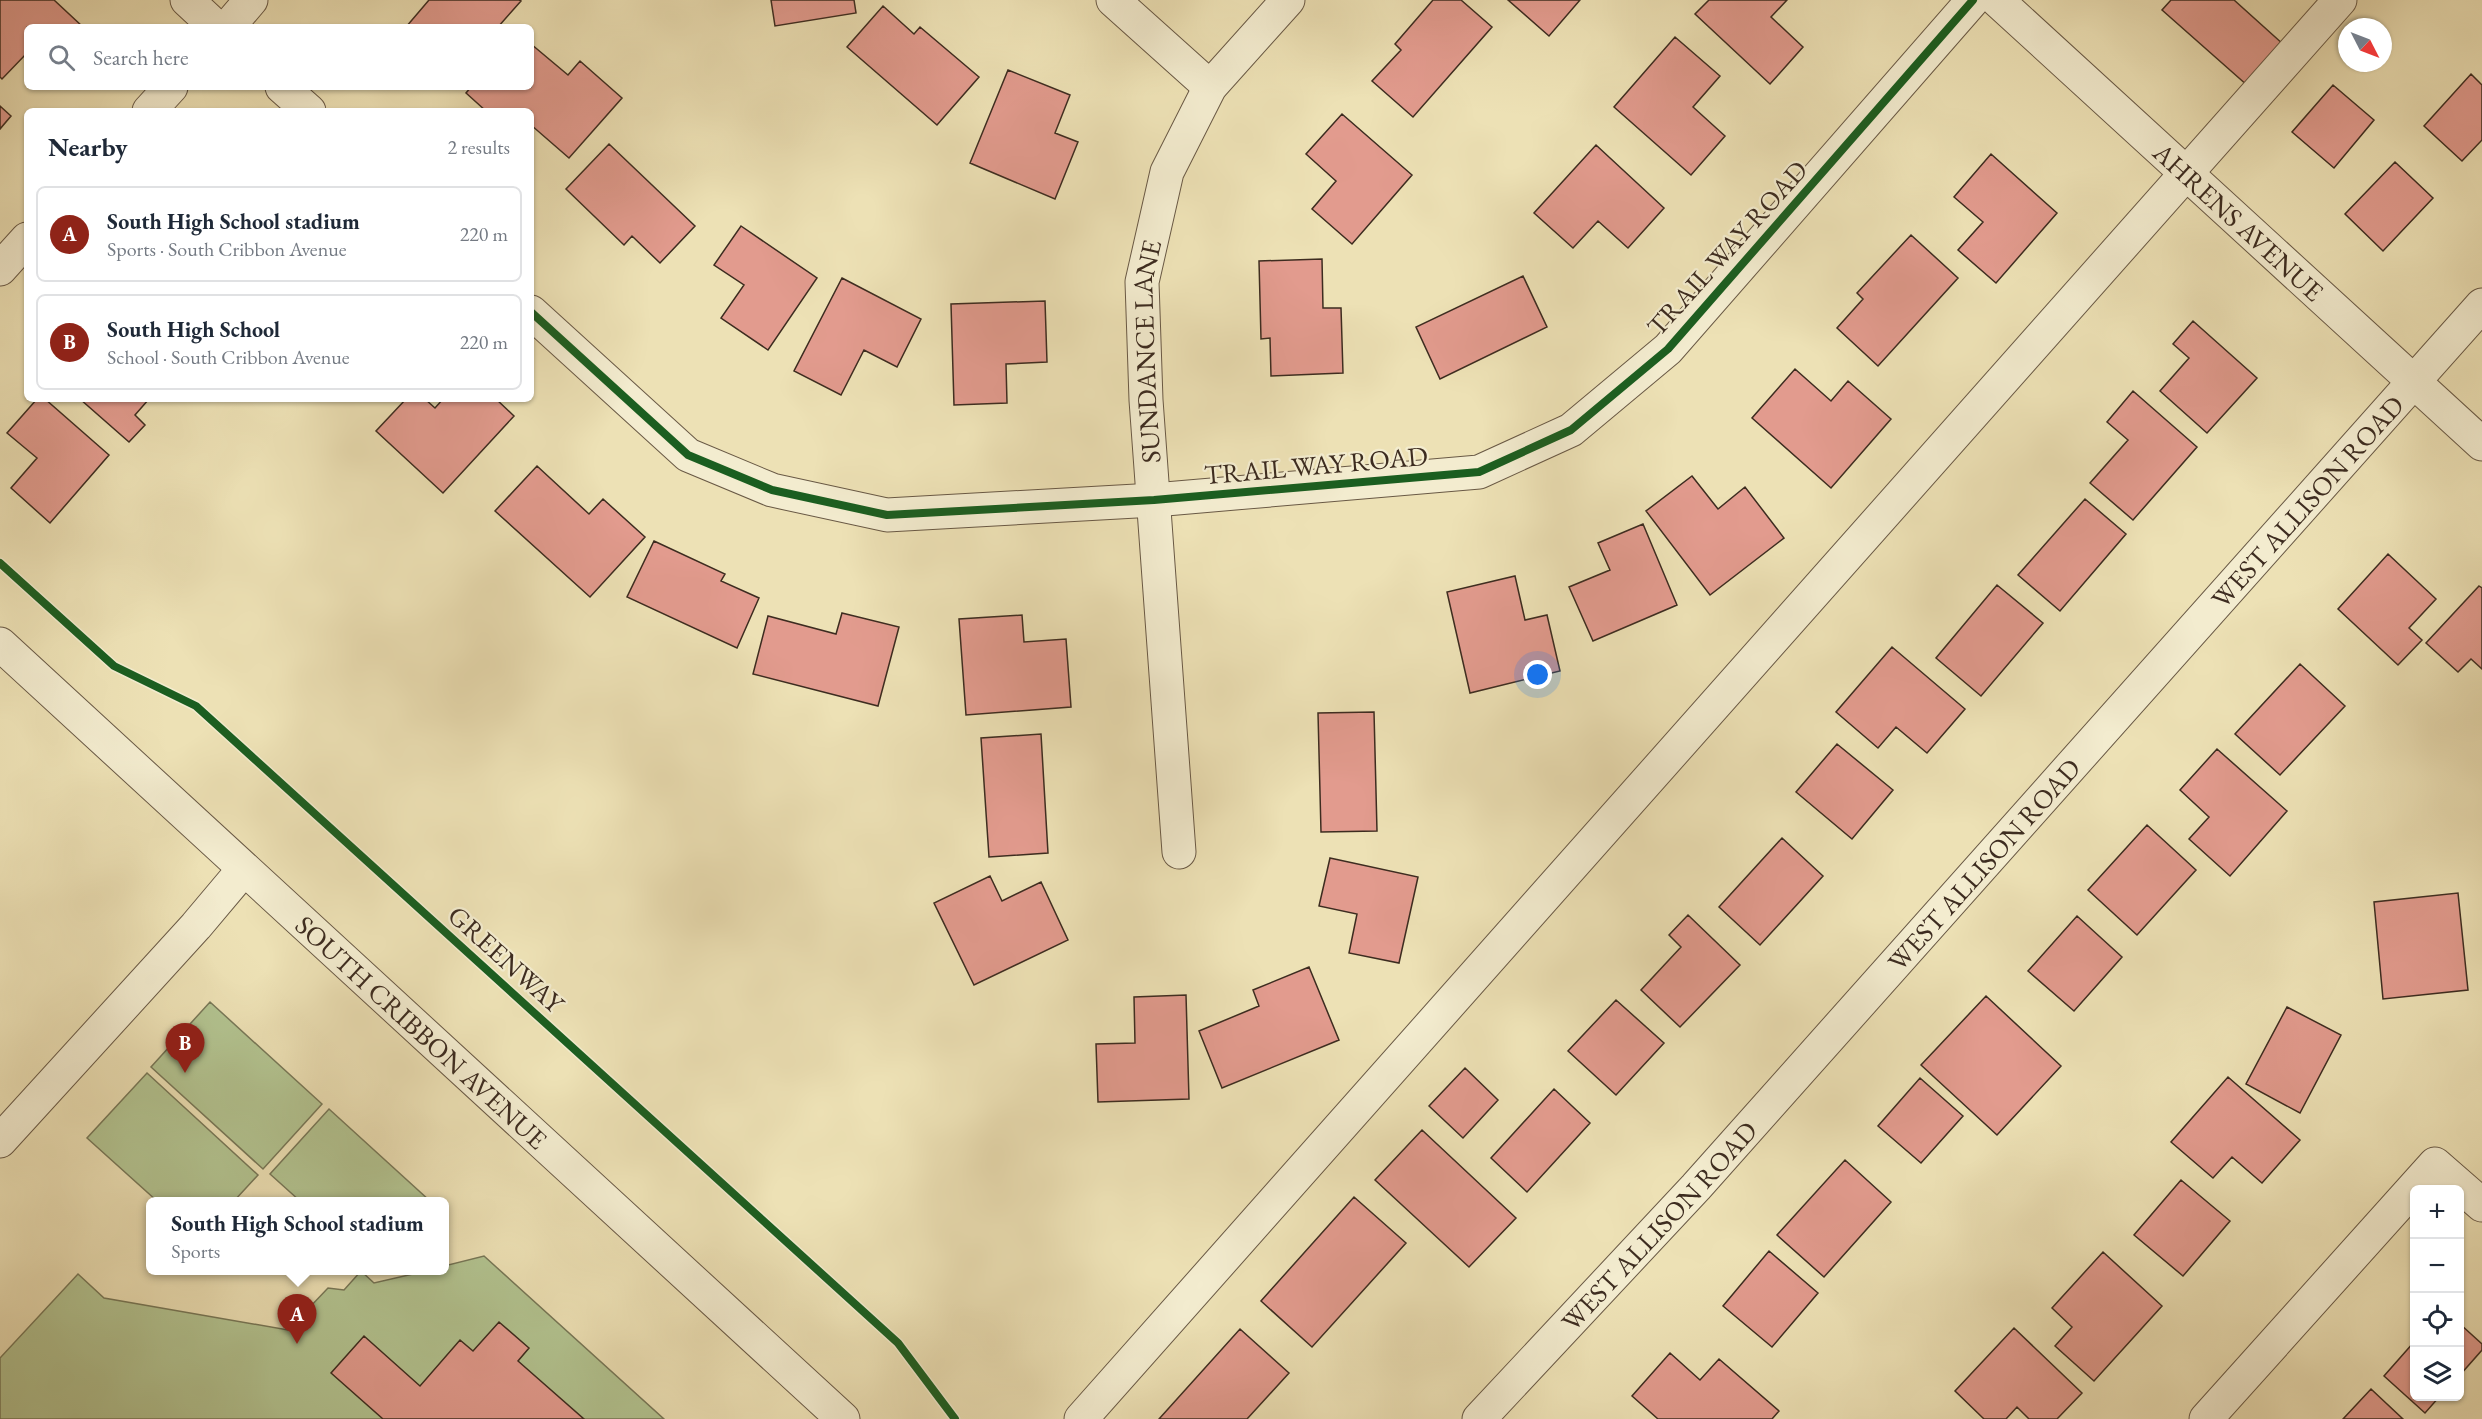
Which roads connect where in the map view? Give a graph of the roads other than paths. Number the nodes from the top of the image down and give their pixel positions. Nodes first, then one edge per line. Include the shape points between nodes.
1 (187, 0) edge
2 (251, 0) edge
3 (1113, 0) edge
4 (1288, 0) edge
5 (1973, 0) edge
6 (1997, 0) edge
7 (2340, 0) edge
8 (213, 24) edge
9 (231, 24) edge
10 (1210, 87) junction
11 (168, 90) edge
12 (285, 90) edge
13 (151, 108) edge
14 (306, 108) edge
15 (2186, 174) junction
16 (24, 242) edge
17 (0, 269) edge
18 (2482, 305) edge
19 (534, 315) edge
20 (2413, 382) junction
21 (2482, 444) edge
22 (1154, 500) junction
23 (0, 644) edge
24 (1179, 852) dead end
25 (244, 869) junction
26 (0, 1142) edge
27 (2482, 1205) edge
28 (843, 1419) edge
29 (1081, 1419) edge
30 (1479, 1419) edge
31 (2206, 1419) edge

1 - 8 street
2 - 9 street
3 - 10 street
4 - 10 street, SUNDANCE LANE
5 - 22 street, TRAIL WAY ROAD via 1668,349 1571,430 1479,472
6 - 15 street, AHRENS AVENUE
7 - 15 street
10 - 22 street, SUNDANCE LANE via 1167,172 1142,282
11 - 13 street
12 - 14 street
15 - 20 street, AHRENS AVENUE
15 - 29 street
16 - 17 street
18 - 20 street, WEST ALLISON ROAD
19 - 22 street, TRAIL WAY ROAD via 688,455 772,490 887,515
20 - 21 street, AHRENS AVENUE
20 - 30 street, WEST ALLISON ROAD via 1696,1187
22 - 24 street, SUNDANCE LANE
23 - 25 street, SOUTH CRIBBON AVENUE
25 - 26 street
25 - 28 street, SOUTH CRIBBON AVENUE
27 - 31 street via 2435,1164

